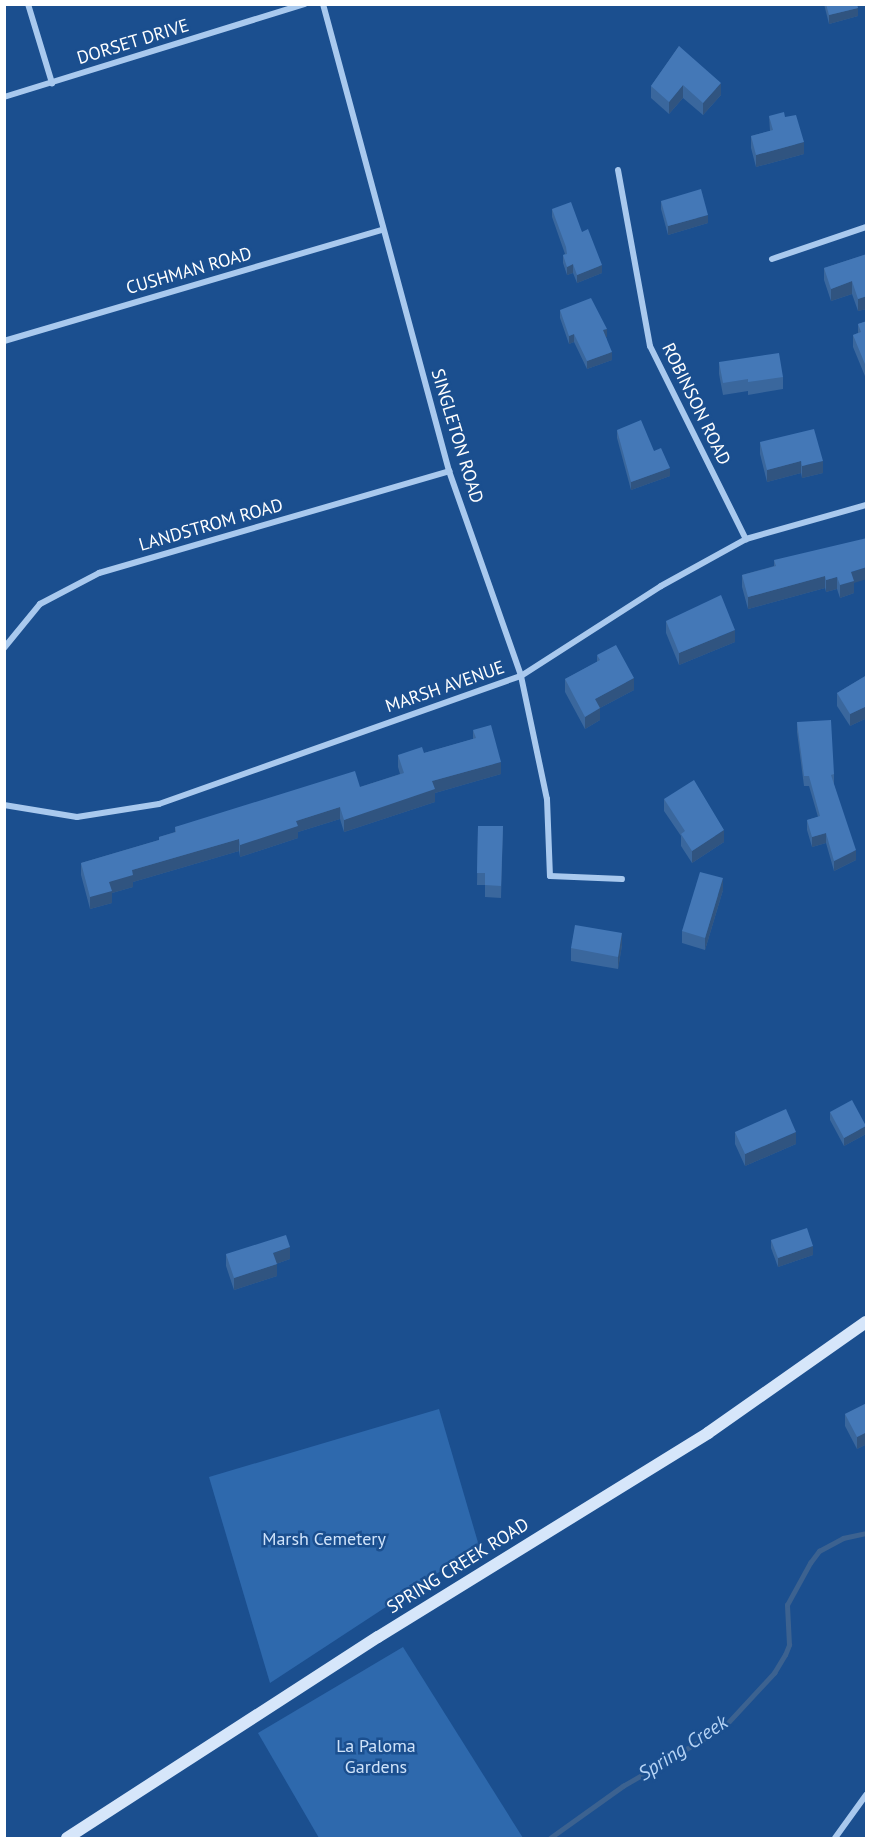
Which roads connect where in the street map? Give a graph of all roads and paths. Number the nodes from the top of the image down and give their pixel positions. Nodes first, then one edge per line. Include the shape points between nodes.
1 (28, 4) edge
2 (305, 4) edge
3 (323, 4) edge
4 (52, 83) junction
5 (4, 97) edge
6 (618, 170) dead end
7 (867, 227) edge
8 (382, 231) junction
9 (772, 259) dead end
10 (4, 341) edge
11 (450, 471) junction
12 (867, 505) edge
13 (746, 538) junction
14 (4, 648) edge
15 (520, 676) junction
16 (4, 805) edge
17 (622, 879) dead end
18 (867, 1322) edge
19 (867, 1796) edge
20 (67, 1839) edge
21 (835, 1839) edge

1 - 4 street
2 - 4 street, DORSET DRIVE
3 - 8 street, SINGLETON ROAD
4 - 5 street, DORSET DRIVE
6 - 13 street, ROBINSON ROAD via 650,346
7 - 9 street
8 - 10 street, CUSHMAN ROAD
8 - 11 street, SINGLETON ROAD
11 - 14 street, LANDSTROM ROAD via 99,573 40,604
11 - 15 street, SINGLETON ROAD
12 - 13 street, MARSH AVENUE
13 - 15 street, MARSH AVENUE via 661,586
15 - 16 street, MARSH AVENUE via 159,804 77,816
15 - 17 street, SINGLETON ROAD via 548,799 550,876
18 - 20 main road, SPRING CREEK ROAD via 708,1433 378,1637
19 - 21 street

